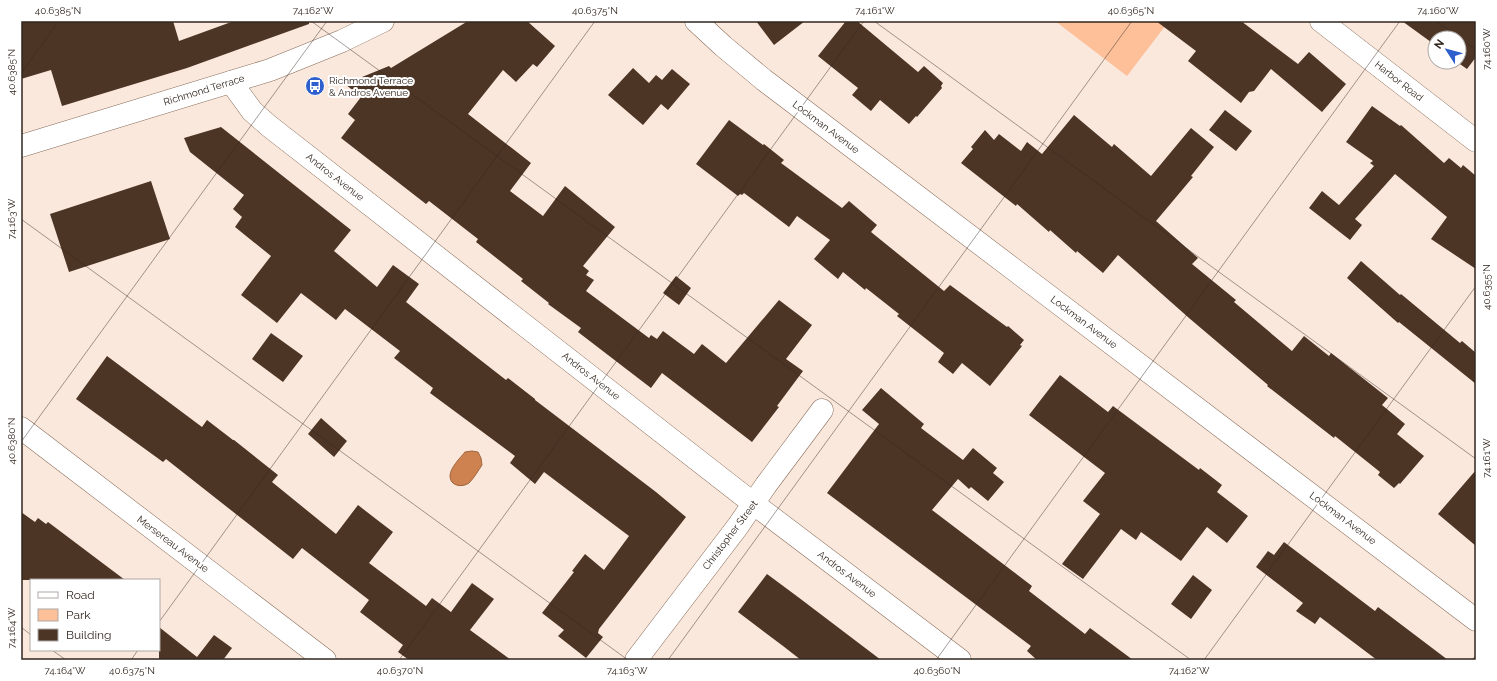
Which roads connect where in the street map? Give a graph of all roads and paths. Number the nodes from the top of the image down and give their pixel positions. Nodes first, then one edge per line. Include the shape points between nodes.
1 (383, 21) edge
2 (696, 21) edge
3 (1321, 21) edge
4 (231, 82) junction
5 (1476, 142) edge
6 (21, 146) edge
7 (822, 410) dead end
8 (21, 428) edge
9 (754, 504) junction
10 (1476, 620) edge
11 (325, 660) edge
12 (636, 660) edge
13 (960, 660) edge

1 - 4 street, Richmond Terrace via 270,70
2 - 10 street, Lockman Avenue via 760,76
3 - 5 street, Harbor Road
4 - 6 street, Richmond Terrace
4 - 9 street, Andros Avenue via 252,111 269,126
7 - 9 street, Christopher Street
8 - 11 street, Mersereau Avenue
9 - 12 street, Christopher Street
9 - 13 street, Andros Avenue

